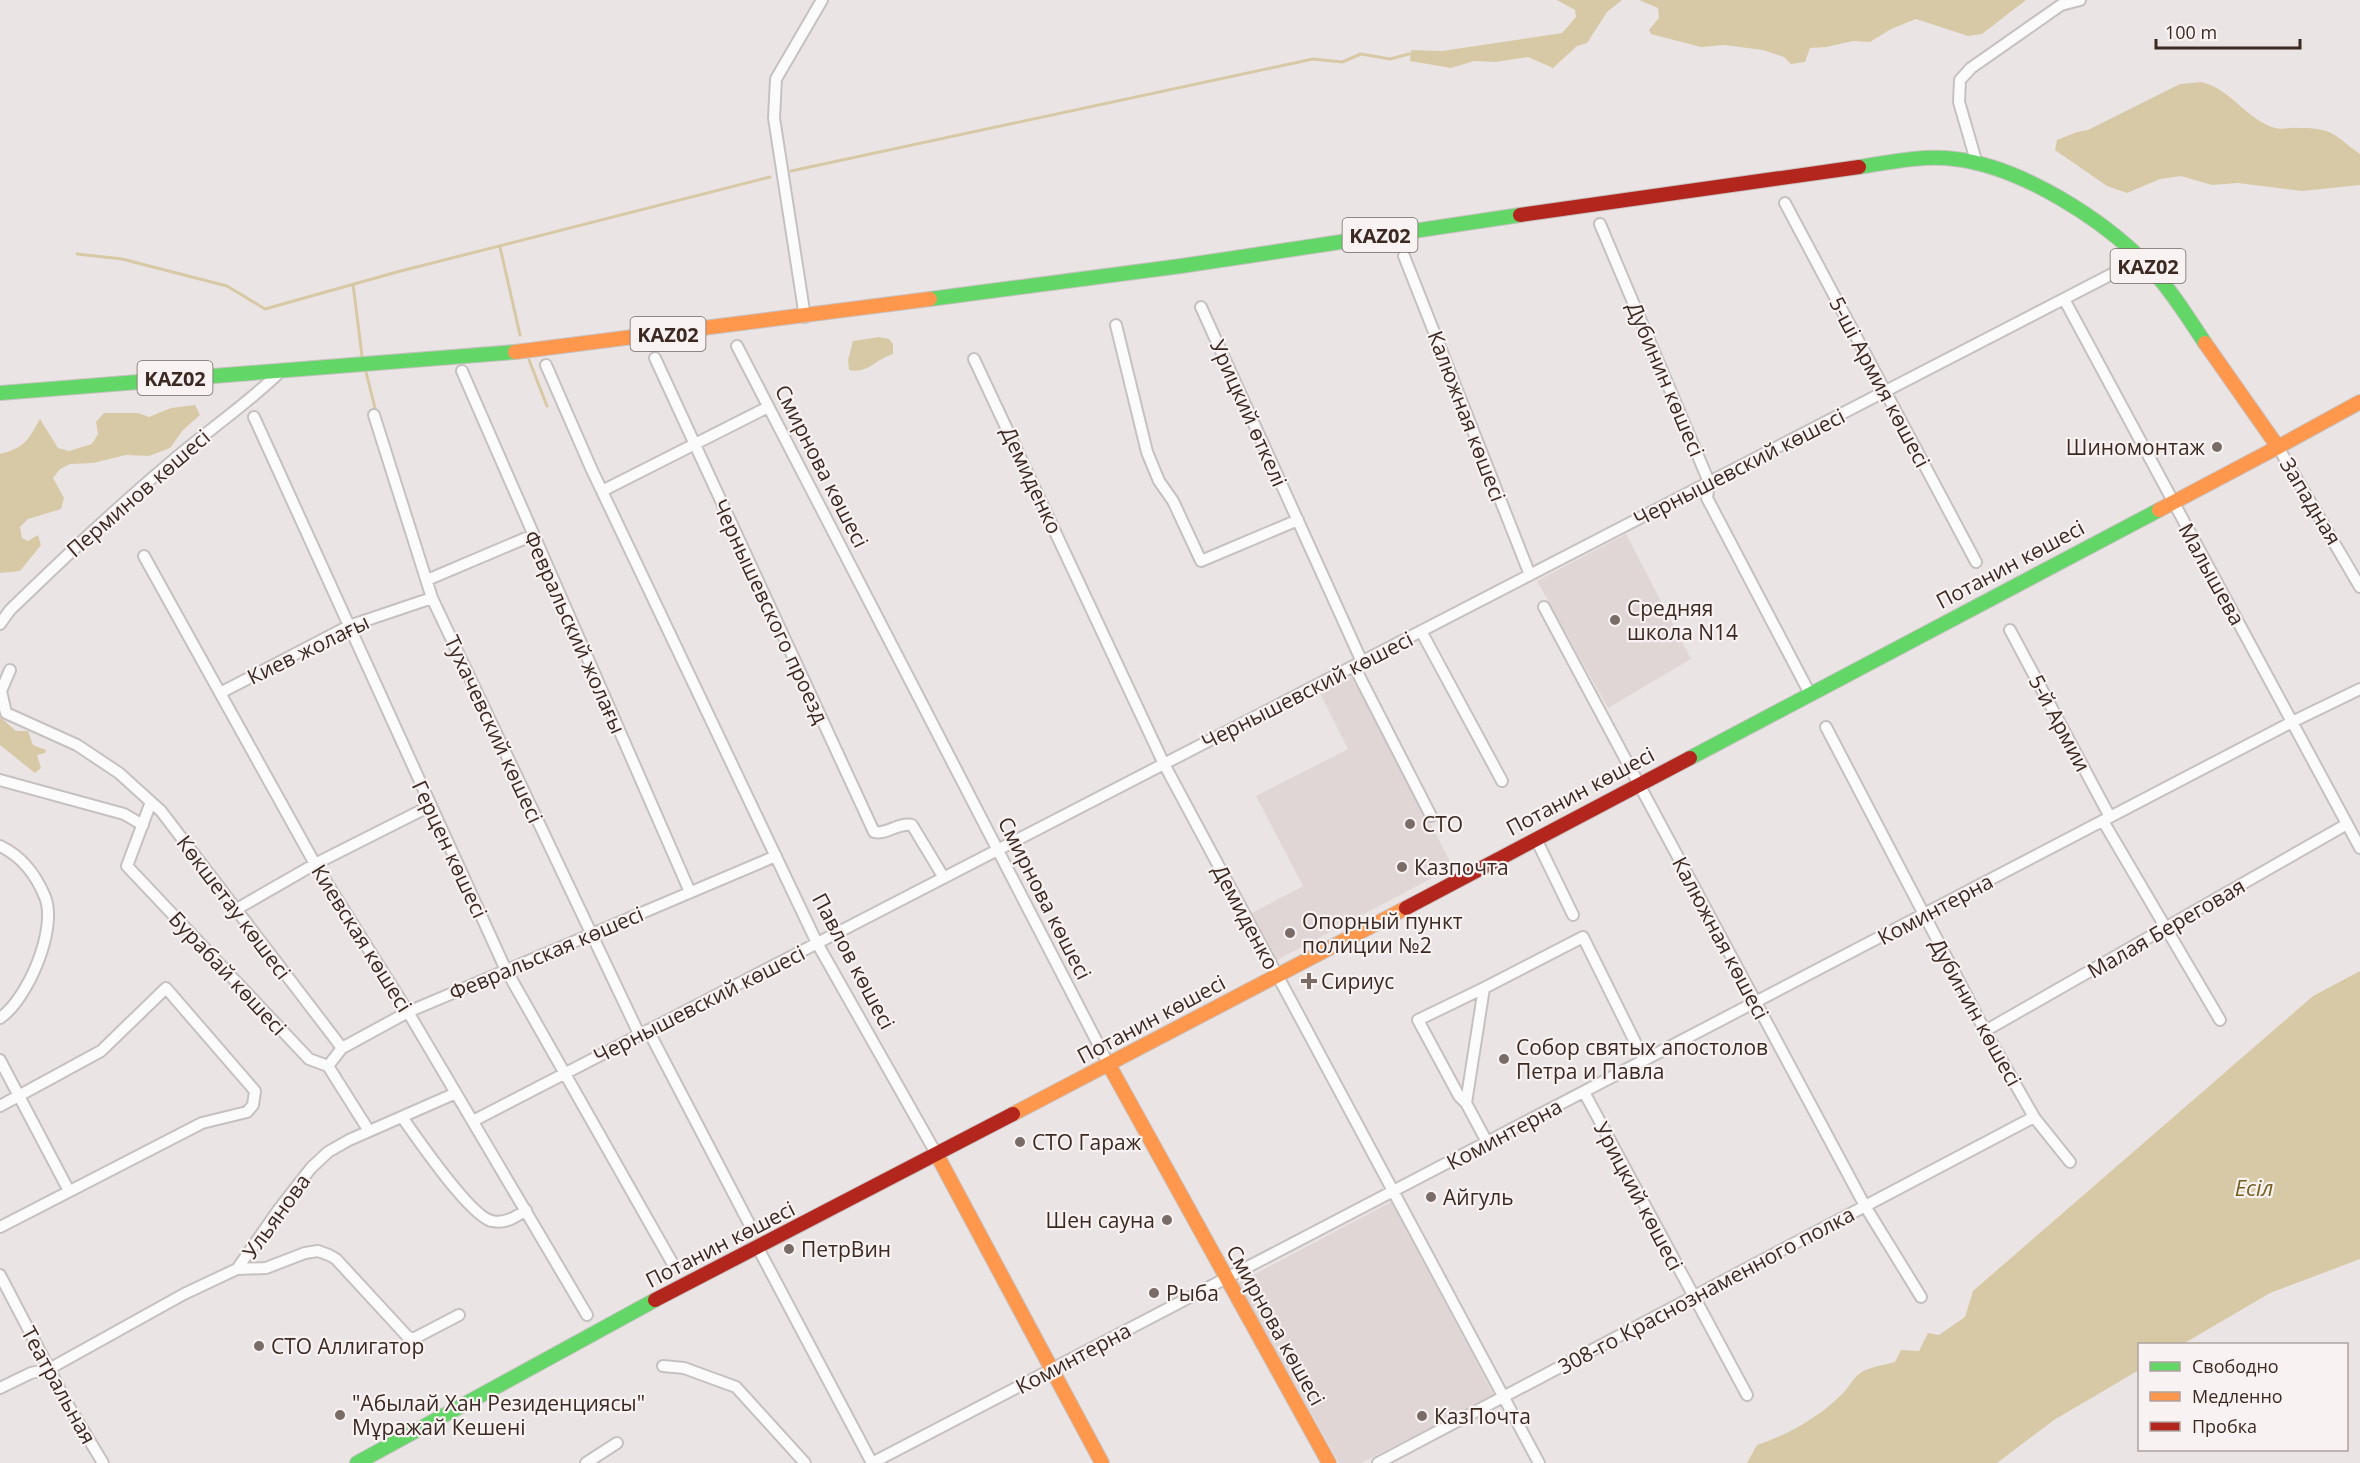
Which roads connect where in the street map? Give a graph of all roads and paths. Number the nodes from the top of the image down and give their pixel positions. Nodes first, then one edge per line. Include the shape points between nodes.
1 (822, 0) edge
2 (2080, 0) edge
3 (1977, 164) junction
4 (1785, 202) dead end
5 (1600, 224) dead end
6 (1404, 256) dead end
7 (2141, 259) junction
8 (2064, 299) junction
9 (1201, 307) dead end
10 (805, 317) junction
11 (1116, 325) dead end
12 (736, 346) dead end
13 (655, 358) dead end
14 (974, 359) dead end
15 (546, 365) dead end
16 (282, 369) junction
17 (462, 371) dead end
18 (1885, 391) junction
19 (0, 393) edge
20 (2360, 402) edge
21 (768, 408) junction
22 (374, 415) dead end
23 (254, 417) dead end
24 (694, 445) junction
25 (2278, 447) junction
26 (1709, 482) junction
27 (602, 491) junction
28 (2172, 502) junction
29 (1298, 520) junction
30 (533, 535) junction
31 (144, 556) dead end
32 (1976, 562) dead end
33 (1530, 575) junction
34 (427, 580) junction
35 (2360, 588) edge
36 (432, 598) junction
37 (1544, 607) dead end
38 (0, 624) edge
39 (349, 626) junction
40 (2010, 630) dead end
41 (1421, 631) junction
42 (1358, 664) junction
43 (10, 670) dead end
44 (2360, 690) edge
45 (220, 693) junction
46 (1810, 694) junction
47 (2292, 722) junction
48 (1826, 727) dead end
49 (1164, 764) junction
50 (0, 780) edge
51 (1502, 781) dead end
52 (1638, 783) junction
53 (152, 802) junction
54 (430, 806) junction
55 (1431, 816) dead end
56 (2107, 819) junction
57 (2347, 824) junction
58 (143, 825) junction
59 (1536, 839) junction
60 (0, 846) edge
61 (2360, 848) edge
62 (997, 851) junction
63 (776, 856) junction
64 (315, 864) junction
65 (944, 878) junction
66 (690, 892) junction
67 (235, 909) junction
68 (1573, 915) dead end
69 (1924, 915) junction
70 (2166, 927) junction
71 (592, 934) junction
72 (817, 943) junction
73 (506, 968) junction
74 (1277, 975) junction
75 (1484, 988) junction
76 (1756, 1002) junction
77 (408, 1012) junction
78 (0, 1018) edge
79 (2220, 1020) dead end
80 (1984, 1031) junction
81 (643, 1032) junction
82 (342, 1048) junction
83 (0, 1060) edge
84 (1644, 1060) junction
85 (1108, 1065) junction
86 (327, 1066) junction
87 (565, 1073) junction
88 (1584, 1092) junction
89 (456, 1094) junction
90 (19, 1095) junction
91 (1466, 1104) junction
92 (0, 1106) edge
93 (402, 1117) junction
94 (2034, 1117) junction
95 (473, 1121) junction
96 (369, 1131) junction
97 (1487, 1142) junction
98 (937, 1155) junction
99 (2070, 1162) dead end
100 (69, 1191) junction
101 (1393, 1191) junction
102 (1865, 1206) junction
103 (526, 1210) junction
104 (0, 1227) edge
105 (752, 1229) dead end
106 (758, 1248) junction
107 (674, 1266) dead end
108 (237, 1269) junction
109 (0, 1275) edge
110 (1226, 1278) junction
111 (1693, 1297) junction
112 (1922, 1297) dead end
113 (459, 1315) dead end
114 (587, 1315) dead end
115 (663, 1366) dead end
116 (49, 1369) junction
117 (1052, 1369) junction
118 (0, 1388) edge
119 (1747, 1395) dead end
120 (1504, 1397) junction
121 (617, 1443) dead end
122 (103, 1463) edge
123 (357, 1463) edge
124 (586, 1463) edge
125 (805, 1463) edge
126 (872, 1463) edge
127 (1102, 1463) edge
128 (1329, 1463) edge
129 (1378, 1463) edge
130 (1539, 1463) edge

1 - 10 street via 776,79 775,108
2 - 3 street via 2061,5 1971,68 1960,80 1959,102
3 - 7 main road, KAZ02 via 2032,184 2066,202
3 - 10 main road, KAZ02 via 1956,159 1896,161
4 - 18 street, 5-ші Армия көшесі
5 - 26 street, Дубинин көшесі
6 - 33 street, Калюжная көшесі
7 - 8 street, Чернышевский көшесі
7 - 25 main road, KAZ02 via 2168,290
8 - 18 street, Чернышевский көшесі
8 - 28 street, Малышева
9 - 29 street, Урицкий өткелі
10 - 16 main road, KAZ02 via 526,352
11 - 29 street via 1146,452 1201,561
12 - 21 street, Смирнова көшесі
13 - 24 street, Чернышевского проезд
14 - 49 street, Демиденко
15 - 27 street, Павлов көшесі
16 - 19 main road, KAZ02
16 - 38 street, Перминов көшесі via 252,400 209,430 109,514
17 - 30 street, Февральский жолағы
18 - 26 street, Чернышевский көшесі
18 - 32 street, 5-ші Армия көшесі
20 - 25 main road, Потанин көшесі
21 - 24 street
21 - 62 street, Смирнова көшесі
22 - 34 street, Тухачевский көшесі
23 - 39 street, Герцен көшесі
24 - 27 street
24 - 65 street, Чернышевского проезд via 874,832 907,824 916,828
25 - 28 main road, Потанин көшесі
25 - 35 street, Западная
26 - 33 street, Чернышевский көшесі
26 - 46 street, Дубинин көшесі via 1707,498
27 - 63 street, Павлов көшесі
28 - 46 main road, Потанин көшесі
28 - 47 street, Малышева
29 - 42 street, Урицкий өткелі
30 - 34 street
30 - 66 street, Февральский жолағы
31 - 45 street, Киевская көшесі
33 - 41 street, Чернышевский көшесі
34 - 36 street, Тухачевский көшесі
36 - 39 street, Киев жолағы
36 - 71 street, Тухачевский көшесі
37 - 52 street, Калюжная көшесі
39 - 45 street, Киев жолағы
39 - 54 street, Герцен көшесі
40 - 56 street, 5-й Армии
41 - 42 street, Чернышевский көшесі
41 - 51 street
42 - 49 street, Чернышевский көшесі
42 - 55 street, Урицкий өткелі
43 - 53 street, Көкшетау көшесі via 1,691 6,713 77,745 119,773
44 - 47 street, Коминтерна
45 - 64 street, Киевская көшесі
46 - 52 main road, Потанин көшесі
47 - 56 street, Коминтерна
47 - 57 street, Малышева
48 - 69 street, Дубинин көшесі
49 - 62 street, Чернышевский көшесі
49 - 74 street, Демиденко
50 - 58 street via 124,814
52 - 59 main road, Потанин көшесі
52 - 76 street, Калюжная көшесі
53 - 58 street, Бурабай көшесі
53 - 67 street, Көкшетау көшесі
54 - 64 street
54 - 73 street, Герцен көшесі
56 - 69 street, Коминтерна
56 - 70 street, 5-й Армии
57 - 61 street, Малышева
57 - 70 street, Малая Береговая
58 - 86 street, Бурабай көшесі via 127,866 309,1059
59 - 68 street
59 - 74 main road, Потанин көшесі
60 - 78 street via 26,865 46,898 48,913 30,982 16,1004
62 - 65 street, Чернышевский көшесі
62 - 85 street, Смирнова көшесі
63 - 66 street, Февральская көшесі
63 - 72 street, Павлов көшесі
64 - 67 street
64 - 77 street, Киевская көшесі
65 - 72 street, Чернышевский көшесі
66 - 71 street, Февральская көшесі
67 - 82 street, Көкшетау көшесі
69 - 76 street, Коминтерна
69 - 80 street, Дубинин көшесі
70 - 79 street, 5-й Армии
70 - 80 street, Малая Береговая
71 - 73 street, Февральская көшесі
71 - 81 street, Тухачевский көшесі
72 - 81 street, Чернышевский көшесі
72 - 98 street, Павлов көшесі
73 - 77 street, Февральская көшесі
73 - 87 street, Герцен көшесі
74 - 85 main road, Потанин көшесі
74 - 101 street, Демиденко
75 - 84 street via 1583,937
75 - 91 street
75 - 91 street via 1418,1020
76 - 84 street, Коминтерна
76 - 102 street, Калюжная көшесі
77 - 82 street, Февральская көшесі
77 - 89 street, Киевская көшесі
80 - 94 street, Дубинин көшесі
81 - 87 street, Чернышевский көшесі
81 - 105 street, Тухачевский көшесі
82 - 86 street, Февральская көшесі
83 - 90 street
84 - 88 street, Коминтерна
85 - 98 main road, Потанин көшесі
85 - 110 main road, Смирнова көшесі
86 - 96 street, Бурабай көшесі
87 - 95 street, Чернышевский көшесі
87 - 107 street, Герцен көшесі
88 - 97 street, Коминтерна
88 - 111 street, Урицкий көшесі
89 - 93 street, Ульянова
89 - 95 street, Киевская көшесі
90 - 92 street
90 - 100 street
90 - 100 street via 101,1051 166,988 253,1086 253,1105 247,1112 202,1123
91 - 97 street
93 - 96 street, Ульянова
93 - 103 street via 440,1170 484,1218 508,1221
94 - 99 street, Дубинин көшесі
94 - 102 street, 308-го Краснознаменного полка
95 - 103 street, Киевская көшесі
96 - 108 street, Ульянова via 328,1152 311,1168
97 - 101 street, Коминтерна
98 - 106 main road, Потанин көшесі
98 - 117 main road, Павлов көшесі
100 - 104 street
101 - 110 street, Коминтерна
101 - 120 street, Демиденко
102 - 111 street, 308-го Краснознаменного полка
102 - 112 street, Калюжная көшесі
103 - 114 street, Киевская көшесі
106 - 123 main road, Потанин көшесі via 599,1329 522,1379
106 - 126 street
108 - 113 street via 266,1268 305,1252 318,1251 336,1259 406,1336 419,1338
108 - 116 street, Ульянова
109 - 116 street, Театральная
110 - 117 street, Коминтерна
110 - 128 main road, Смирнова көшесі
111 - 119 street, Урицкий көшесі
111 - 120 street, 308-го Краснознаменного полка
115 - 125 street via 684,1368 736,1387
116 - 118 street, Ульянова
116 - 122 street, Театральная
117 - 126 street, Коминтерна
117 - 127 main road, Павлов көшесі
120 - 129 street, 308-го Краснознаменного полка
120 - 130 street, Демиденко
121 - 124 street

